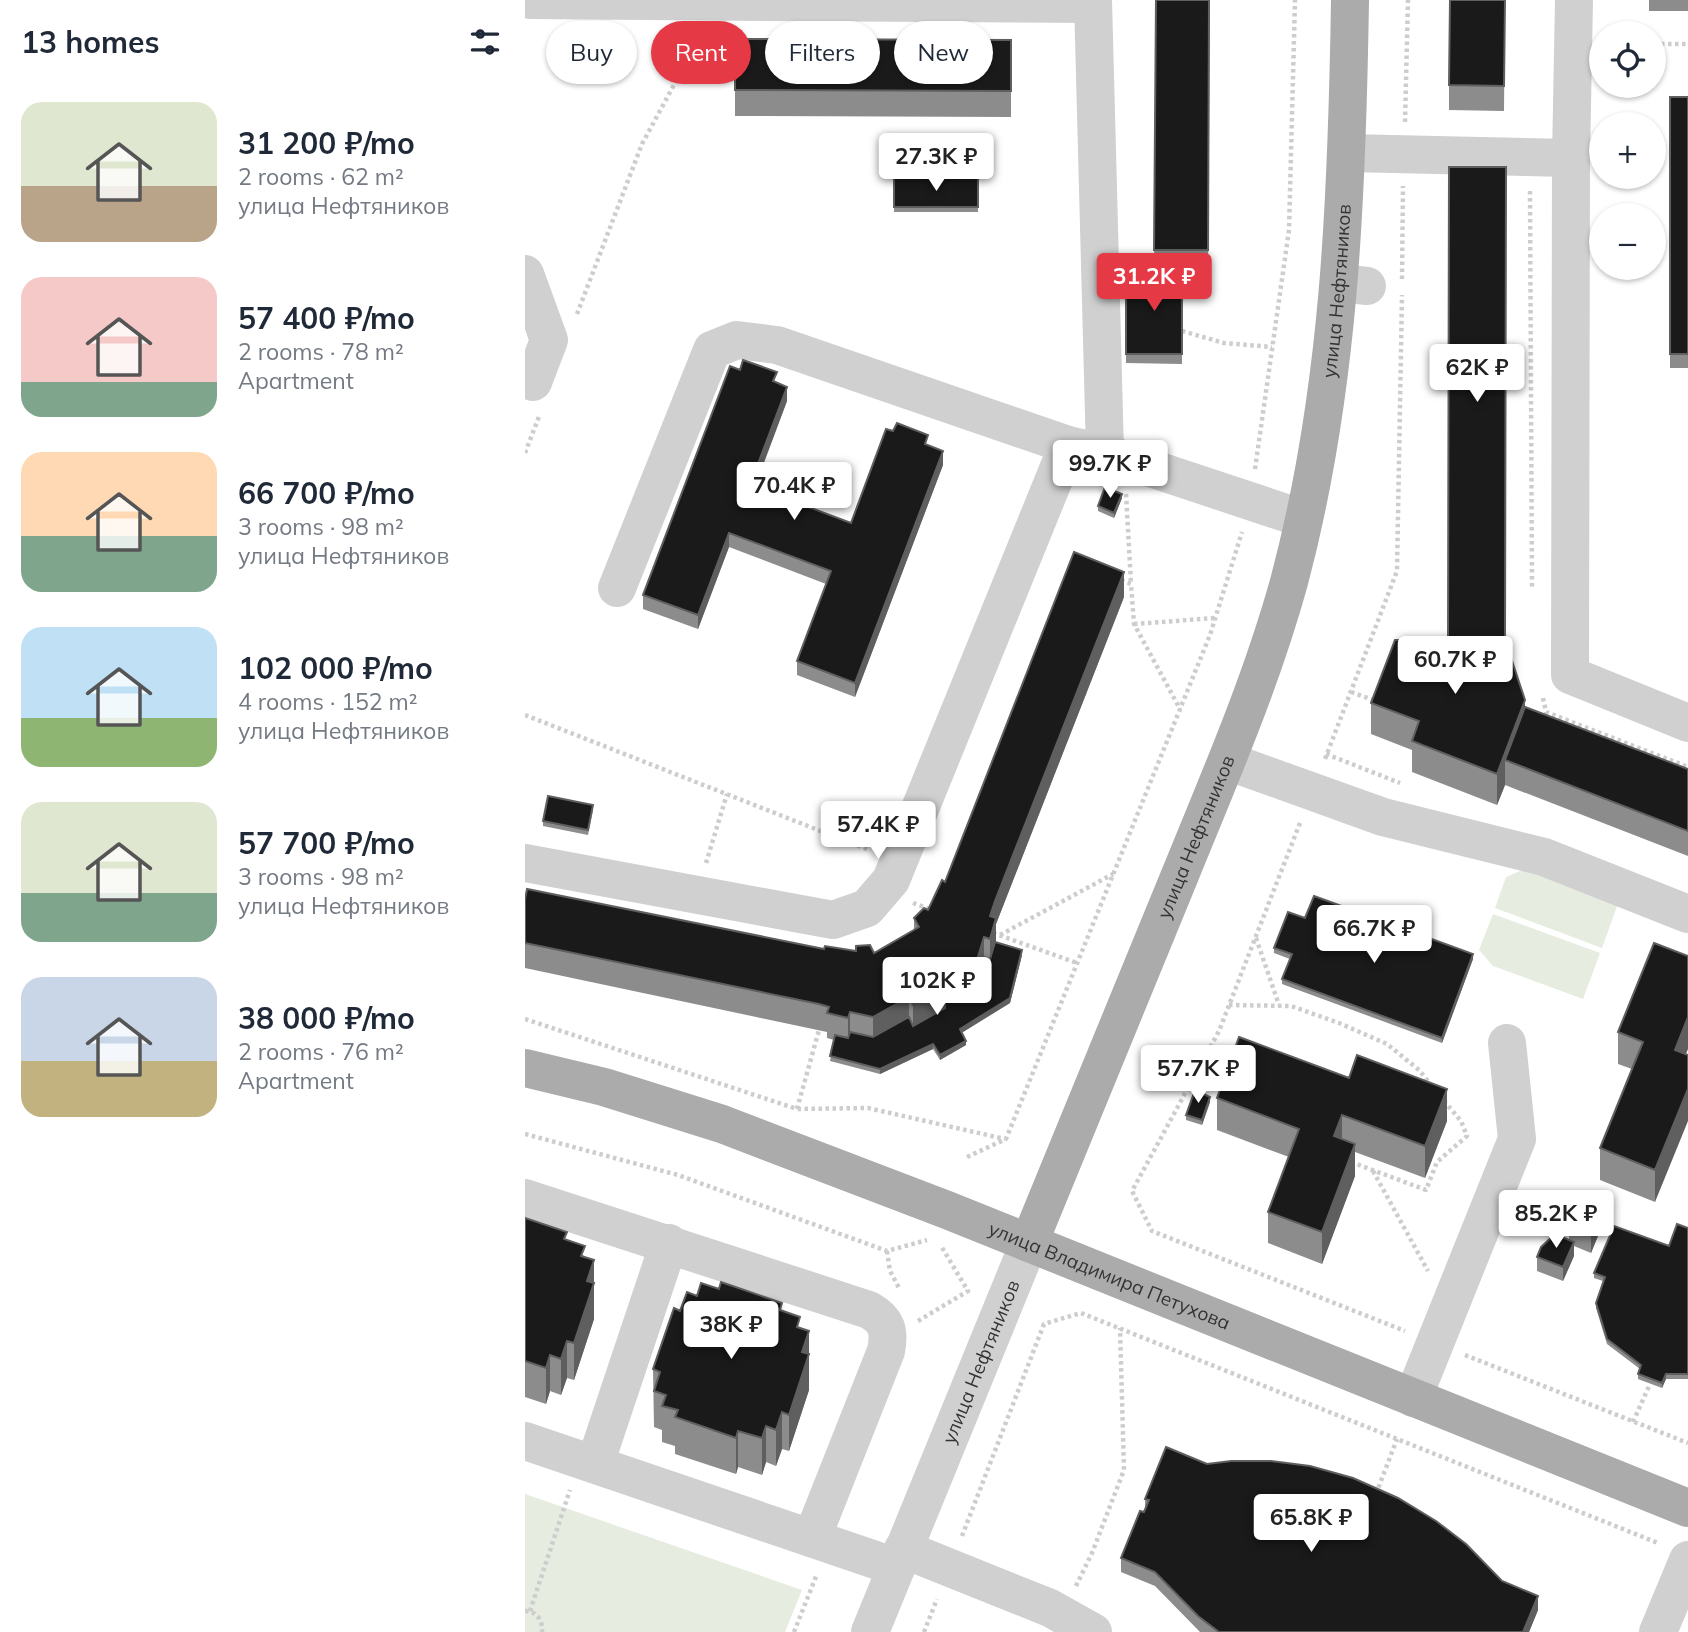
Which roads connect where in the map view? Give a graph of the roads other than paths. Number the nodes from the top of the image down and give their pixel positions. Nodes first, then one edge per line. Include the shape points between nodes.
1 (530, 0) edge
2 (1350, 0) edge
3 (1573, 0) edge
4 (766, 1) edge
5 (1093, 2) edge
6 (525, 13) edge
7 (1348, 153) junction
8 (1571, 158) junction
9 (525, 274) edge
10 (535, 390) edge
11 (1068, 444) junction
12 (1115, 457) junction
13 (1304, 519) junction
14 (617, 589) dead end
15 (1688, 723) edge
16 (1227, 761) junction
17 (525, 863) edge
18 (1688, 914) edge
19 (1507, 1043) dead end
20 (525, 1068) edge
21 (525, 1198) edge
22 (669, 1243) junction
23 (1029, 1243) junction
24 (1413, 1398) junction
25 (525, 1441) edge
26 (587, 1461) junction
27 (1688, 1508) edge
28 (812, 1538) junction
29 (1675, 1553) edge
30 (899, 1558) junction
31 (1078, 1624) edge
32 (870, 1632) edge
33 (1658, 1632) edge

1 - 4 street
1 - 6 street
2 - 7 main road, улица Нефтяников
3 - 8 street
4 - 5 street
5 - 12 street
7 - 8 street
7 - 13 main road, улица Нефтяников via 1354,284
8 - 15 street via 1570,675
9 - 10 street via 549,340 533,382
11 - 12 street
11 - 14 street via 777,345 737,340 712,350
11 - 17 street via 908,877 891,880 867,908 834,919
12 - 13 street
13 - 16 main road, улица Нефтяников via 1277,623
16 - 18 street via 1383,817 1544,857
16 - 23 main road, улица Нефтяников
19 - 24 street via 1517,1139
20 - 23 main road, улица Владимира Петухова via 638,1096 722,1124
21 - 22 street
22 - 26 street
22 - 28 street via 869,1310 887,1327 886,1351
23 - 24 main road, улица Владимира Петухова
23 - 30 street, улица Нефтяников
24 - 27 main road, улица Владимира Петухова
25 - 26 street
26 - 28 street
28 - 30 street
29 - 33 street
30 - 31 street via 950,1568
30 - 32 street, улица Нефтяников

